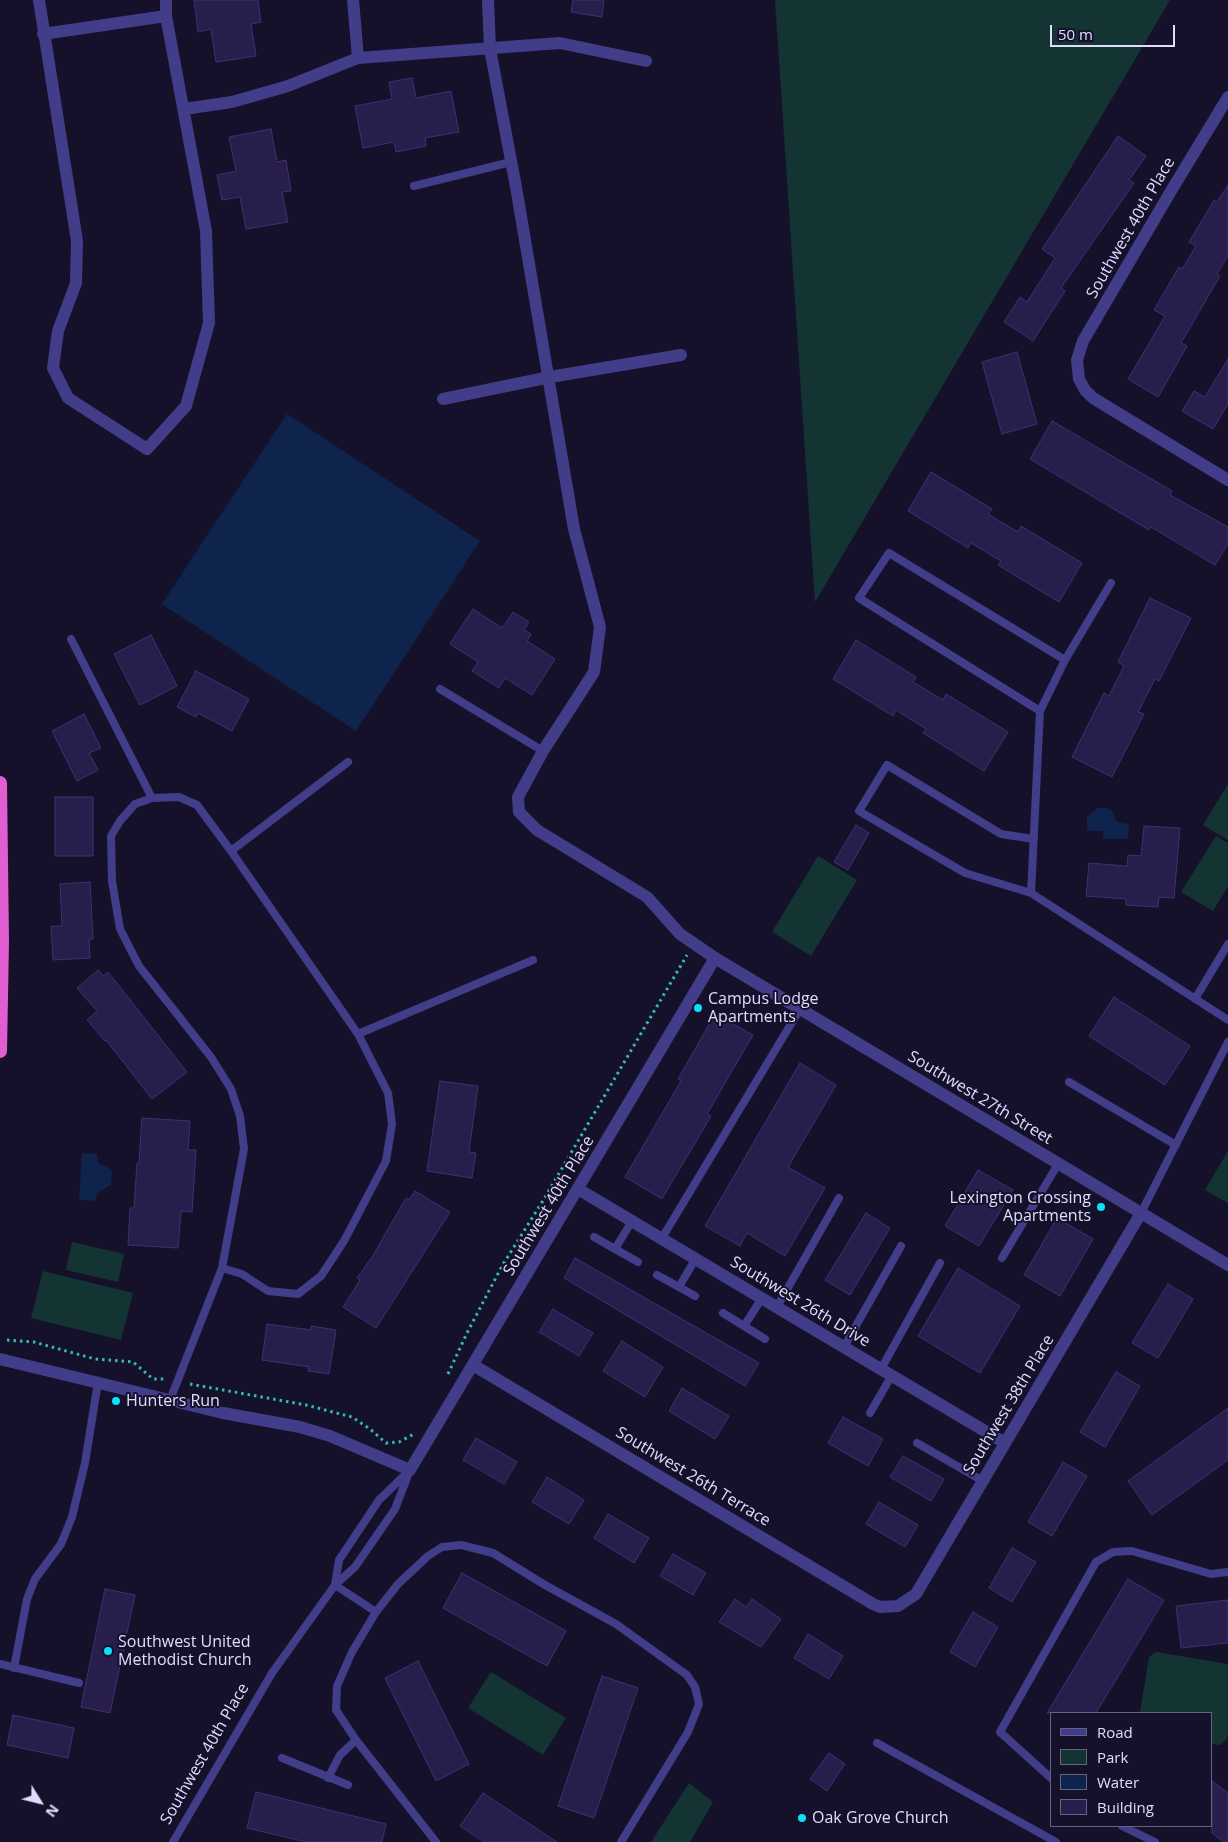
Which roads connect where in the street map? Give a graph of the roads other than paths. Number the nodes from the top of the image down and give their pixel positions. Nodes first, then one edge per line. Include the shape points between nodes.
1 (39, 0) edge
2 (166, 0) edge
3 (353, 0) edge
4 (488, 0) edge
5 (166, 16) junction
6 (43, 34) junction
7 (490, 49) junction
8 (358, 58) junction
9 (646, 61) dead end
10 (1228, 97) edge
11 (184, 109) junction
12 (511, 162) junction
13 (414, 186) dead end
14 (681, 355) dead end
15 (550, 377) junction
16 (443, 399) dead end
17 (1228, 480) edge
18 (1111, 583) dead end
19 (72, 639) dead end
20 (1065, 660) junction
21 (440, 689) dead end
22 (1040, 710) junction
23 (543, 751) junction
24 (348, 762) dead end
25 (0, 783) edge
26 (152, 798) junction
27 (1034, 839) junction
28 (231, 850) junction
29 (1031, 893) junction
30 (1228, 944) edge
31 (715, 958) junction
32 (533, 960) dead end
33 (1195, 999) junction
34 (800, 1009) junction
35 (1228, 1020) edge
36 (358, 1034) junction
37 (1228, 1042) edge
38 (0, 1051) edge
39 (1070, 1082) dead end
40 (1176, 1146) junction
41 (1058, 1164) junction
42 (578, 1188) junction
43 (838, 1198) dead end
44 (1141, 1213) junction
45 (632, 1220) junction
46 (594, 1237) dead end
47 (662, 1238) junction
48 (901, 1246) dead end
49 (615, 1249) junction
50 (696, 1258) junction
51 (1002, 1258) dead end
52 (638, 1262) dead end
53 (940, 1263) dead end
54 (1228, 1266) edge
55 (222, 1268) junction
56 (657, 1275) dead end
57 (679, 1287) junction
58 (695, 1296) dead end
59 (762, 1298) junction
60 (777, 1307) junction
61 (723, 1313) dead end
62 (744, 1326) junction
63 (765, 1339) dead end
64 (844, 1347) junction
65 (0, 1359) edge
66 (473, 1365) junction
67 (886, 1372) junction
68 (98, 1382) junction
69 (170, 1400) junction
70 (870, 1413) dead end
71 (917, 1443) dead end
72 (1006, 1443) junction
73 (410, 1470) junction
74 (983, 1482) junction
75 (1228, 1572) edge
76 (335, 1585) junction
77 (898, 1606) joint
78 (376, 1612) junction
79 (0, 1664) edge
80 (14, 1668) junction
81 (79, 1683) dead end
82 (356, 1740) junction
83 (877, 1743) dead end
84 (282, 1758) dead end
85 (1050, 1777) edge
86 (328, 1778) junction
87 (348, 1785) dead end
88 (1124, 1827) edge
89 (173, 1842) edge
90 (436, 1842) edge
91 (620, 1842) edge
92 (1056, 1842) edge
93 (1155, 1842) edge

1 - 6 street
2 - 5 street
3 - 8 street
4 - 7 street, Southwest 27th Street
5 - 6 street
5 - 11 street
6 - 11 street via 77,240 76,283 58,331 53,368 68,398 147,449 186,406 209,323 206,231
7 - 8 street
7 - 9 street via 560,42
7 - 12 street, Southwest 27th Street
8 - 11 street via 288,86 232,102
10 - 17 street, Southwest 40th Place via 1083,341 1077,360 1080,379 1093,398
12 - 13 lane
12 - 15 street, Southwest 27th Street
14 - 15 street
15 - 16 street
15 - 23 street, Southwest 27th Street via 574,529 600,627 594,672
18 - 20 lane
19 - 26 lane
20 - 22 lane
20 - 22 lane via 889,553 859,598
21 - 23 lane
22 - 27 lane
23 - 31 street, Southwest 27th Street via 518,797 519,812 537,830 647,897 680,934
24 - 28 lane
25 - 38 highway
26 - 28 lane via 179,797 196,806
26 - 55 lane via 135,804 111,836 112,881 120,929 139,966 211,1057 230,1089 240,1116 244,1149
27 - 29 lane
27 - 29 lane via 1001,834 888,765 859,811 965,873
28 - 36 lane
29 - 33 lane
30 - 33 lane
31 - 34 street, Southwest 27th Street
31 - 42 street, Southwest 40th Place
32 - 36 lane
33 - 35 lane
34 - 41 street, Southwest 27th Street
34 - 47 lane
36 - 55 lane via 388,1093 392,1124 386,1161 344,1241 321,1276 298,1294 268,1291 242,1274
37 - 40 lane
39 - 40 lane
40 - 44 lane
41 - 44 street, Southwest 27th Street
41 - 51 lane
42 - 45 street, Southwest 26th Drive
42 - 66 street, Southwest 40th Place
43 - 60 lane
44 - 54 street, Southwest 27th Street
44 - 72 street, Southwest 38th Place
45 - 47 street, Southwest 26th Drive
45 - 49 lane
46 - 49 lane
47 - 50 street, Southwest 26th Drive
48 - 64 lane
49 - 52 lane
50 - 57 lane
50 - 59 street, Southwest 26th Drive
53 - 67 lane
55 - 69 lane
56 - 57 lane
57 - 58 lane
59 - 60 street, Southwest 26th Drive
59 - 62 lane
60 - 64 street, Southwest 26th Drive
61 - 62 lane
62 - 63 lane
64 - 67 street, Southwest 26th Drive
65 - 68 street
66 - 73 street, Southwest 40th Place
66 - 77 street, Southwest 26th Terrace via 873,1604 887,1608
67 - 70 lane
67 - 72 street, Southwest 26th Drive
68 - 69 street
68 - 80 lane via 85,1463 72,1517 61,1544 35,1579 27,1599
69 - 73 street via 300,1427 330,1436
71 - 74 lane
72 - 74 street, Southwest 38th Place
73 - 76 lane, Southwest 40th Place via 394,1509 355,1567
73 - 76 lane, Southwest 40th Place via 379,1500 339,1560
74 - 77 street, Southwest 38th Place via 916,1594
75 - 85 lane via 1211,1574 1132,1551 1113,1552 1096,1562 1000,1732
76 - 78 lane
76 - 89 lane, Southwest 40th Place via 272,1673
78 - 82 lane via 352,1652 337,1686 336,1710
78 - 91 lane via 398,1584 428,1556 442,1547 475,1547 493,1553 616,1624 687,1675 695,1687 699,1704 696,1716
79 - 80 lane
80 - 81 lane
82 - 86 lane via 340,1755
82 - 90 lane
83 - 92 lane
84 - 86 lane
86 - 87 lane
88 - 93 lane

